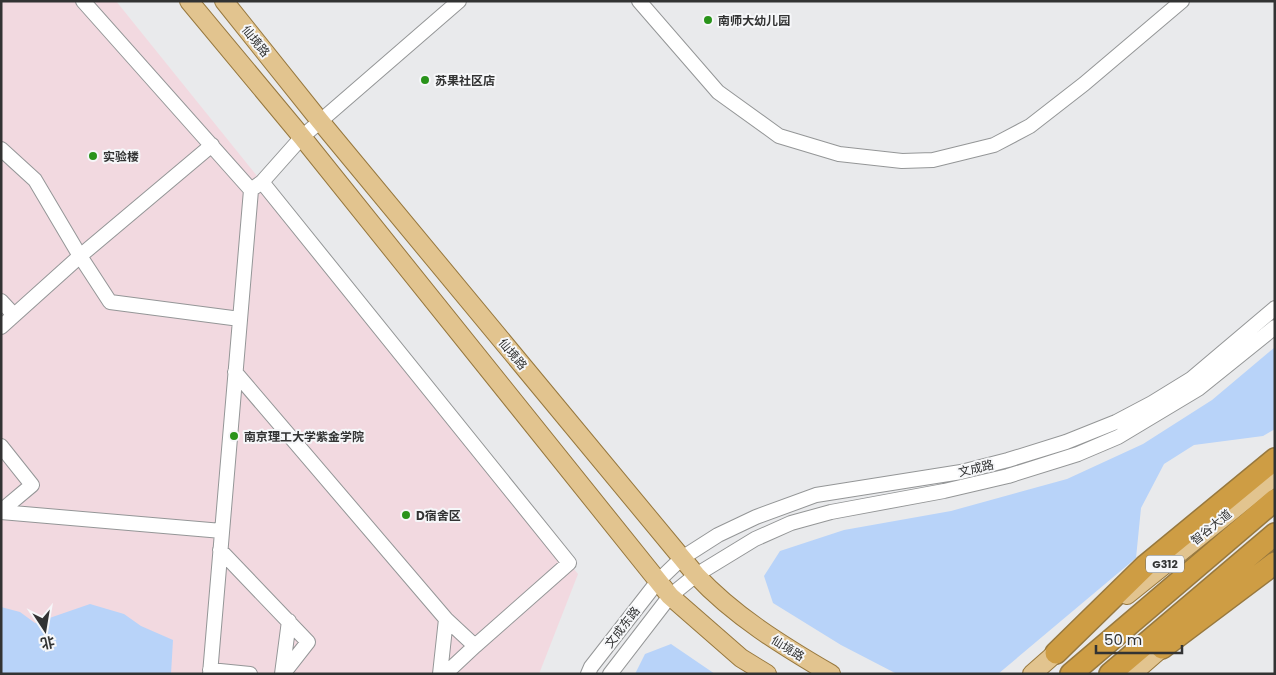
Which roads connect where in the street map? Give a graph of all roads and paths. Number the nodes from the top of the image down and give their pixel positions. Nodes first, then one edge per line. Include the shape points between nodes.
1 (83, 1) edge
2 (189, 1) edge
3 (224, 1) edge
4 (460, 1) edge
5 (640, 1) edge
6 (1182, 1) edge
7 (320, 121) junction
8 (302, 136) junction
9 (212, 146) junction
10 (1, 149) edge
11 (256, 186) junction
12 (80, 256) junction
13 (1, 301) edge
14 (1275, 308) edge
15 (14, 316) junction
16 (240, 319) junction
17 (1, 327) edge
18 (1275, 327) edge
19 (235, 372) junction
20 (1, 446) edge
21 (1275, 459) edge
22 (1275, 476) edge
23 (1275, 500) edge
24 (1, 512) edge
25 (222, 531) junction
26 (1275, 534) edge
27 (220, 550) junction
28 (1275, 553) edge
29 (682, 558) junction
30 (1275, 563) edge
31 (696, 575) junction
32 (658, 580) junction
33 (670, 596) junction
34 (446, 619) junction
35 (288, 621) junction
36 (476, 646) junction
37 (1162, 648) junction
38 (1056, 653) junction
39 (210, 672) edge
40 (250, 674) edge
41 (283, 674) edge
42 (440, 674) edge
43 (445, 674) edge
44 (588, 674) edge
45 (610, 674) edge
46 (767, 674) edge
47 (831, 674) edge
48 (1032, 674) edge
49 (1071, 674) edge
50 (1110, 674) edge
51 (1132, 674) edge

1 - 9 street
2 - 8 main road, 仙境路
3 - 7 main road, 仙境路
4 - 7 street
5 - 6 street via 718,92 779,136 838,154 902,161 933,160 994,145 1030,126
7 - 8 street
7 - 29 main road, 仙境路
8 - 11 street
8 - 32 main road, 仙境路
9 - 11 street
9 - 12 street
10 - 12 street via 35,180
11 - 16 street
11 - 36 street via 569,563
12 - 15 street
12 - 16 street via 110,302
13 - 15 street
14 - 29 street, 文成路 via 1191,379 1116,422 1066,442 961,472 816,495 756,517 718,535
15 - 17 street
16 - 19 street
18 - 31 street, 文成路 via 1198,389 1118,437 1078,454 1008,476 791,523 754,539
19 - 25 street
19 - 34 street
20 - 24 street via 32,485
21 - 38 highway via 1145,566
22 - 38 main road, 智谷大道 / G312
23 - 49 highway, 智谷大道 / G312
24 - 25 street
25 - 27 street
26 - 50 highway
27 - 35 street
27 - 39 street
28 - 37 main road
29 - 31 main road, 仙境路
29 - 32 street, 文成路
30 - 37 highway
31 - 33 street, 文成路
31 - 47 main road, 仙境路 via 747,621
32 - 33 main road, 仙境路
32 - 44 street, 文成东路
33 - 45 street, 文成东路
33 - 46 main road, 仙境路 via 741,658
34 - 36 street
34 - 42 street
35 - 41 street
35 - 41 street via 308,642
36 - 43 street
37 - 51 main road
38 - 48 main road, 智谷大道 / G312
39 - 40 street

